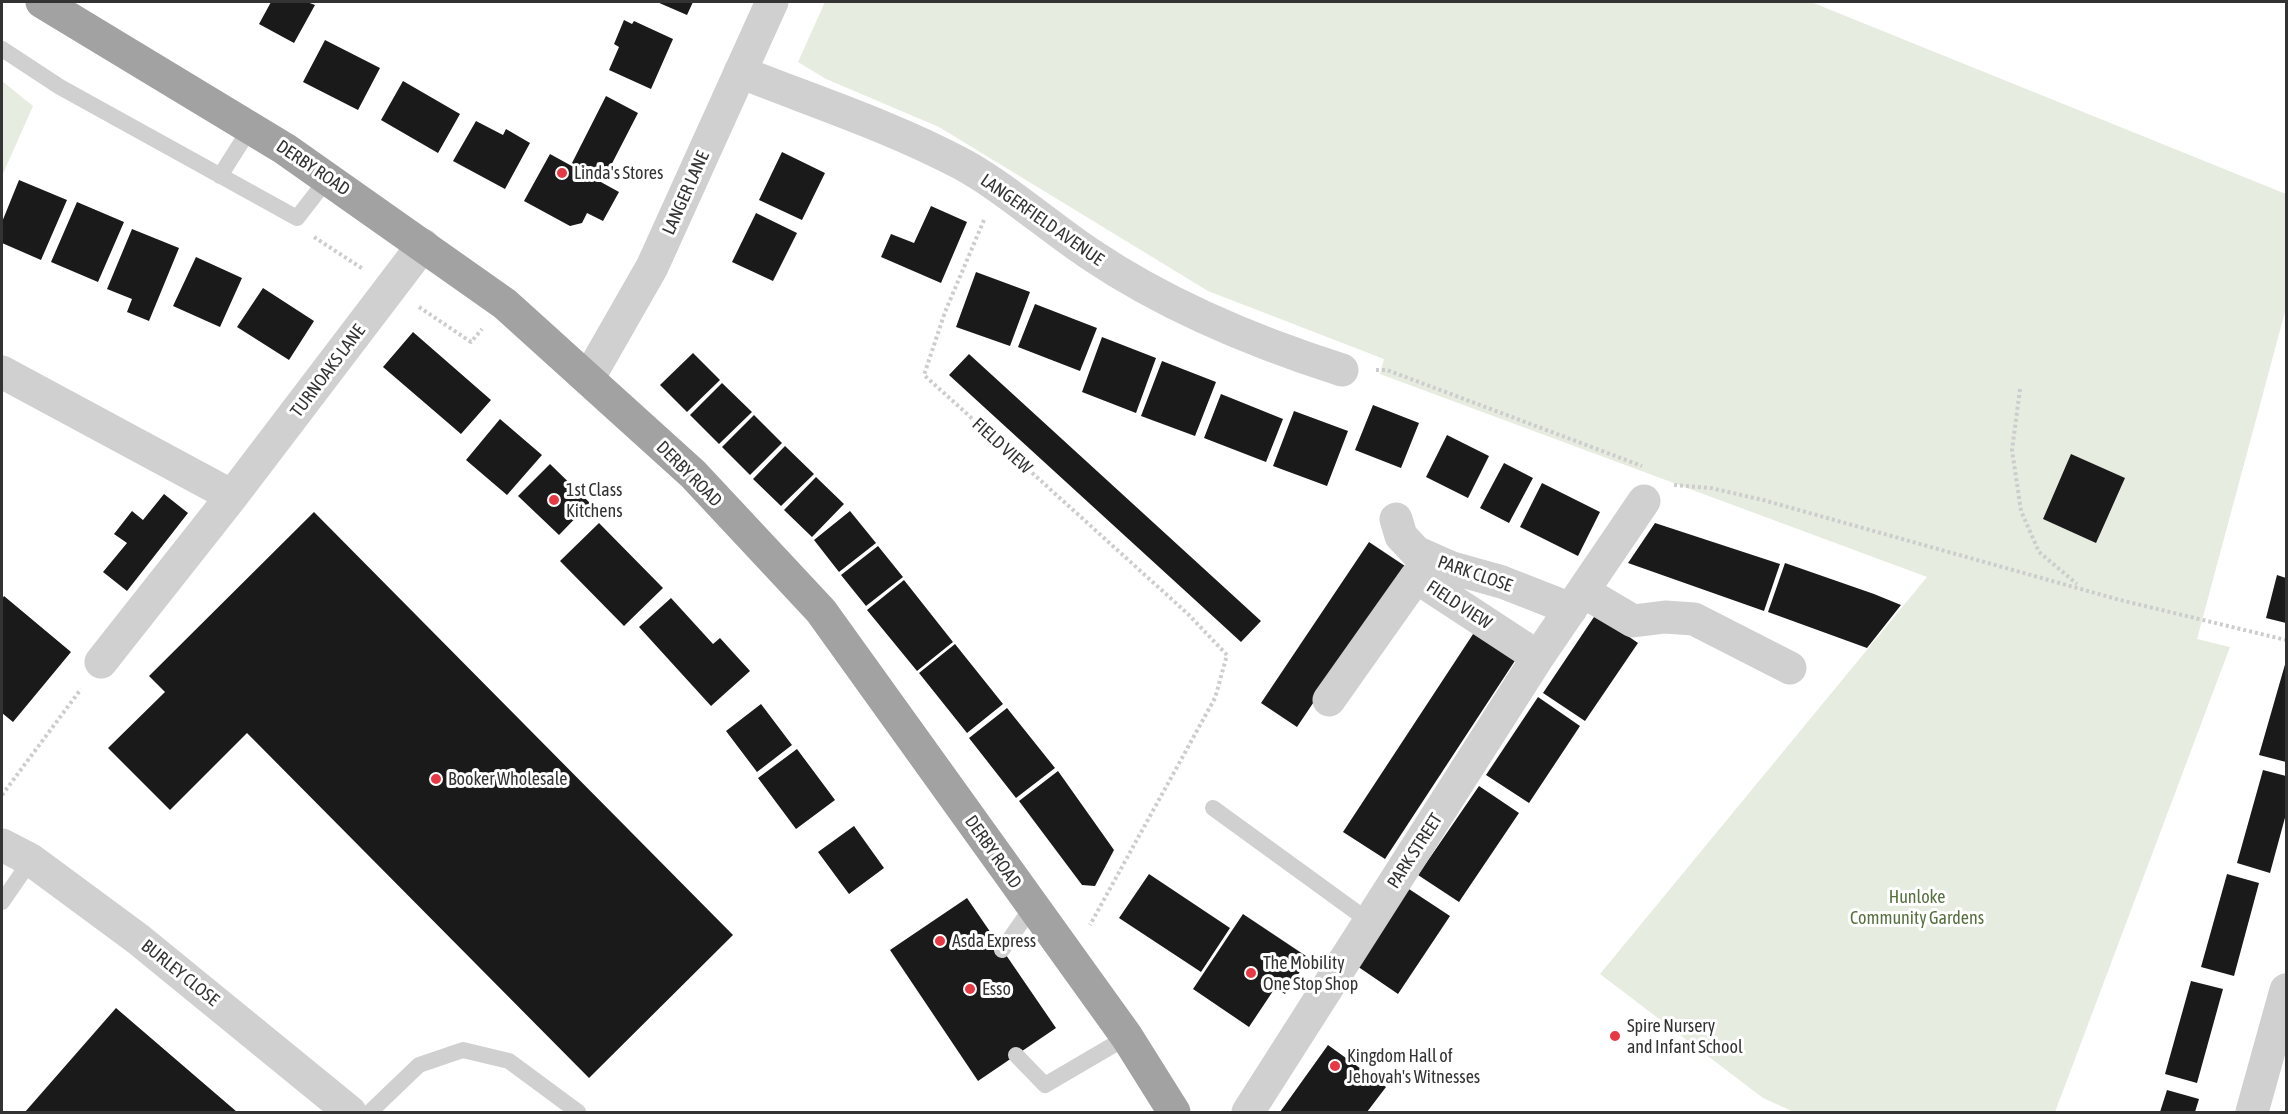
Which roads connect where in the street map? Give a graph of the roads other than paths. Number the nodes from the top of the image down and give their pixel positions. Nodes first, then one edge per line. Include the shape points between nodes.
1 (42, 2) edge
2 (772, 2) edge
3 (2, 49) edge
4 (740, 72) junction
5 (250, 127) junction
6 (220, 177) junction
7 (328, 178) junction
8 (423, 245) junction
9 (1342, 370) road end
10 (2, 372) edge
11 (588, 379) junction
12 (1654, 484) road end
13 (232, 496) junction
14 (1396, 519) dead end
15 (1577, 601) junction
16 (1538, 657) junction
17 (101, 662) road end
18 (1790, 668) dead end
19 (1329, 700) dead end
20 (1213, 808) dead end
21 (2, 845) edge
22 (31, 860) junction
23 (2, 902) edge
24 (1032, 907) junction
25 (1370, 922) junction
26 (1002, 950) dead end
27 (2286, 990) edge
28 (1127, 1036) junction
29 (1017, 1055) dead end
30 (350, 1113) edge
31 (370, 1113) edge
32 (578, 1113) edge
33 (1174, 1113) edge
34 (1248, 1113) edge
35 (2252, 1113) edge

1 - 5 highway, DERBY ROAD
2 - 4 street, LANGER LANE
3 - 6 lane via 60,87
4 - 9 street, LANGERFIELD AVENUE via 926,146 962,164 1147,290 1202,317
4 - 11 street, LANGER LANE via 652,267
5 - 6 lane
5 - 7 highway, DERBY ROAD
6 - 7 lane via 297,218
7 - 8 highway, DERBY ROAD
8 - 11 highway, DERBY ROAD via 518,313
8 - 13 street, TURNOAKS LANE
10 - 13 street
11 - 24 highway, DERBY ROAD via 693,474 821,611
12 - 15 street, PARK STREET
13 - 17 street, TURNOAKS LANE
14 - 15 street, PARK CLOSE via 1401,536 1416,552 1452,568
15 - 16 street, PARK STREET
15 - 18 street via 1633,621 1694,619
16 - 19 street, FIELD VIEW via 1416,577
16 - 25 street, PARK STREET
20 - 25 lane
21 - 22 street, BURLEY CLOSE
22 - 23 lane
22 - 30 street, BURLEY CLOSE via 138,939
24 - 26 lane
24 - 28 highway, DERBY ROAD
25 - 34 street, PARK STREET
27 - 35 street
28 - 29 lane via 1045,1085
28 - 33 highway, DERBY ROAD
31 - 32 lane via 419,1065 464,1050 509,1061

